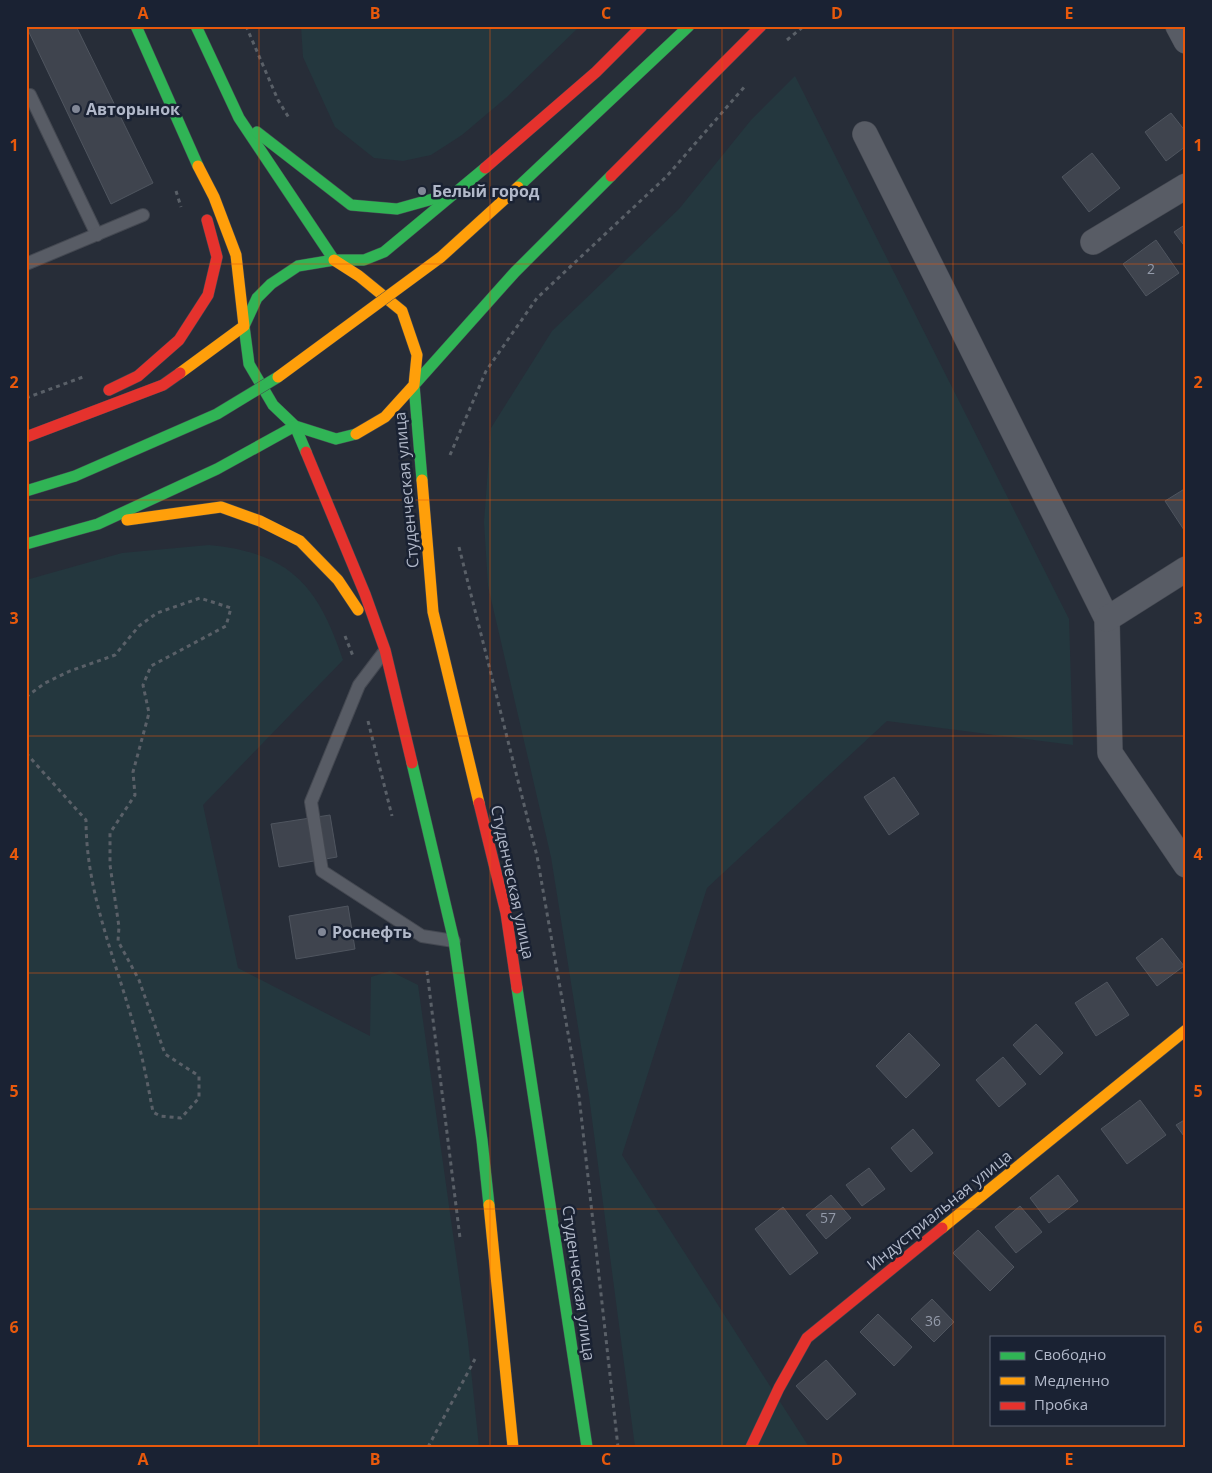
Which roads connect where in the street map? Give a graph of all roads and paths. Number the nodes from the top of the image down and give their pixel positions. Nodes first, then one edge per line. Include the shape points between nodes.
1 (136, 26) edge
2 (196, 26) edge
3 (246, 26) edge
4 (642, 26) edge
5 (689, 26) edge
6 (761, 26) edge
7 (804, 26) edge
8 (1178, 26) edge
9 (1186, 42) edge
10 (784, 43) dead end
11 (752, 79) dead end
12 (26, 97) edge
13 (239, 118) junction
14 (293, 125) dead end
15 (865, 134) dead end
16 (186, 142) junction
17 (1186, 186) edge
18 (458, 192) junction
19 (143, 215) dead end
20 (97, 235) junction
21 (1093, 242) dead end
22 (334, 260) junction
23 (26, 264) edge
24 (244, 326) junction
25 (414, 386) junction
26 (295, 426) junction
27 (26, 431) edge
28 (26, 437) edge
29 (449, 459) dead end
30 (26, 491) edge
31 (98, 524) junction
32 (458, 543) dead end
33 (26, 544) edge
34 (1186, 568) edge
35 (1107, 619) junction
36 (385, 650) junction
37 (26, 698) edge
38 (26, 753) edge
39 (1186, 865) edge
40 (454, 941) junction
41 (1186, 1030) edge
42 (476, 1357) dead end
43 (428, 1447) edge
44 (513, 1447) edge
45 (587, 1447) edge
46 (618, 1447) edge
47 (751, 1447) edge

1 - 16 main road
2 - 13 main road
3 - 14 path via 278,100
4 - 18 main road via 596,72
5 - 30 main road, bridge via 518,188 441,256 282,375 217,414 75,476
6 - 25 main road via 515,272
7 - 10 path
8 - 9 street
11 - 29 path via 667,176 537,298 486,371
12 - 20 lane via 30,96
13 - 18 main road via 352,204 397,209
13 - 22 main road
15 - 35 street
16 - 24 main road via 214,197 236,255
16 - 27 main road via 217,257 208,296 179,340 138,376
17 - 21 street
18 - 22 main road via 384,252 364,260
19 - 20 lane
20 - 23 lane
22 - 24 main road via 298,266 271,284 257,298
22 - 25 main road via 402,311 417,355
24 - 26 main road via 249,364 274,405
24 - 28 main road via 162,385
25 - 26 main road via 385,417 358,433 336,438
25 - 45 main road, Студенческая улица via 433,612 506,913
26 - 31 main road via 217,469
26 - 36 main road
31 - 33 main road
31 - 36 main road via 222,507 260,521 300,541 332,573
32 - 46 path via 538,856 579,1096
34 - 35 street
35 - 39 street via 1110,753
36 - 40 main road
36 - 40 lane via 359,685 310,802 322,871 422,936
37 - 38 path via 45,683 114,655 139,626 157,613 200,598 231,608 226,626 151,666 143,685 150,713 132,772 135,795 110,833 118,941 139,980 166,1054 199,1076 199,1098 181,1118 153,1112 136,1033 98,911 86,848 86,820
40 - 44 main road via 482,1140
41 - 47 main road, Индустриальная улица via 807,1338
42 - 43 path

